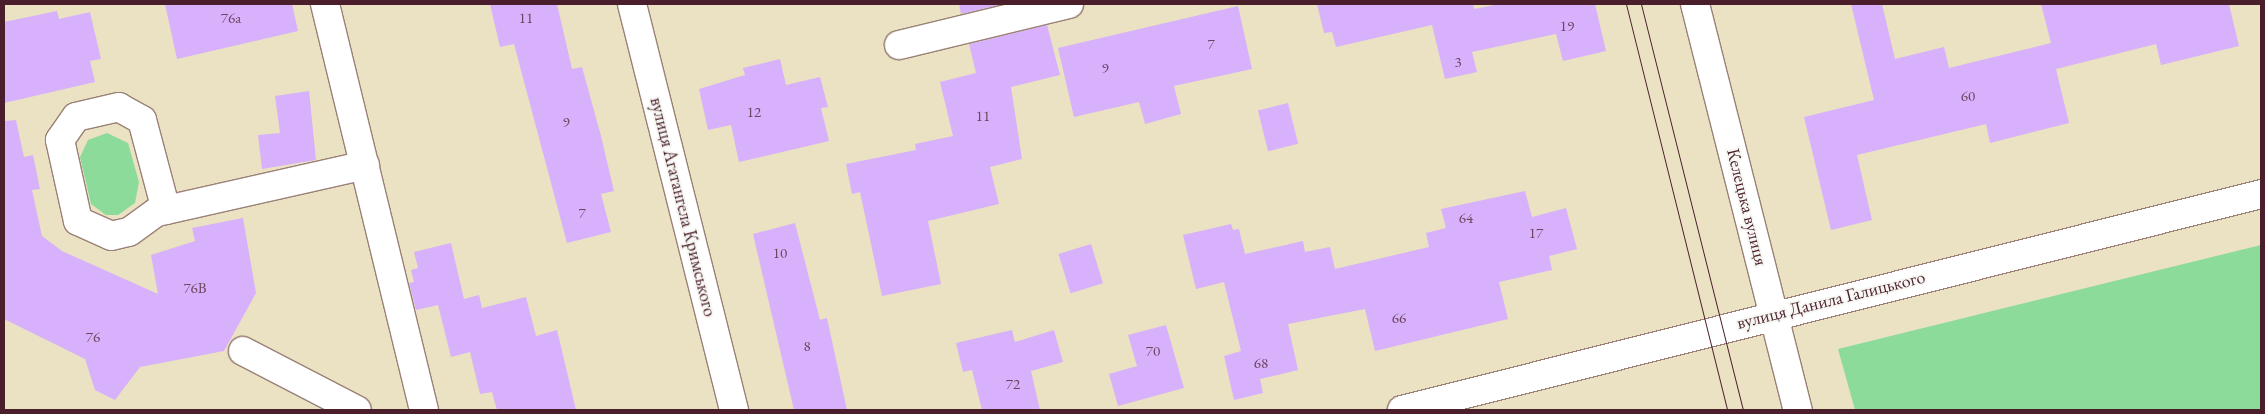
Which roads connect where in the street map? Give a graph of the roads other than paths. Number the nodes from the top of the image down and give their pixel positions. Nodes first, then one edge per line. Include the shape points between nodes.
1 (325, 4) edge
2 (632, 4) edge
3 (1069, 4) edge
4 (1696, 4) edge
5 (900, 45) dead end
6 (365, 165) junction
7 (2261, 194) edge
8 (166, 210) junction
9 (1775, 314) junction
10 (243, 351) dead end
11 (357, 410) edge
12 (424, 410) edge
13 (734, 410) edge
14 (1402, 410) edge
15 (1798, 410) edge

1 - 6 main road
2 - 13 main road, вулиця Агатангела Кримського
3 - 5 main road
4 - 9 main road, Келецька вулиця
6 - 8 main road
6 - 12 main road
7 - 9 main road, вулиця Данила Галицького
8 - 8 main road via 129,232 112,236 78,221 60,140 76,117 119,107 142,120
9 - 14 main road, вулиця Данила Галицького
9 - 15 main road, Келецька вулиця
10 - 11 main road

